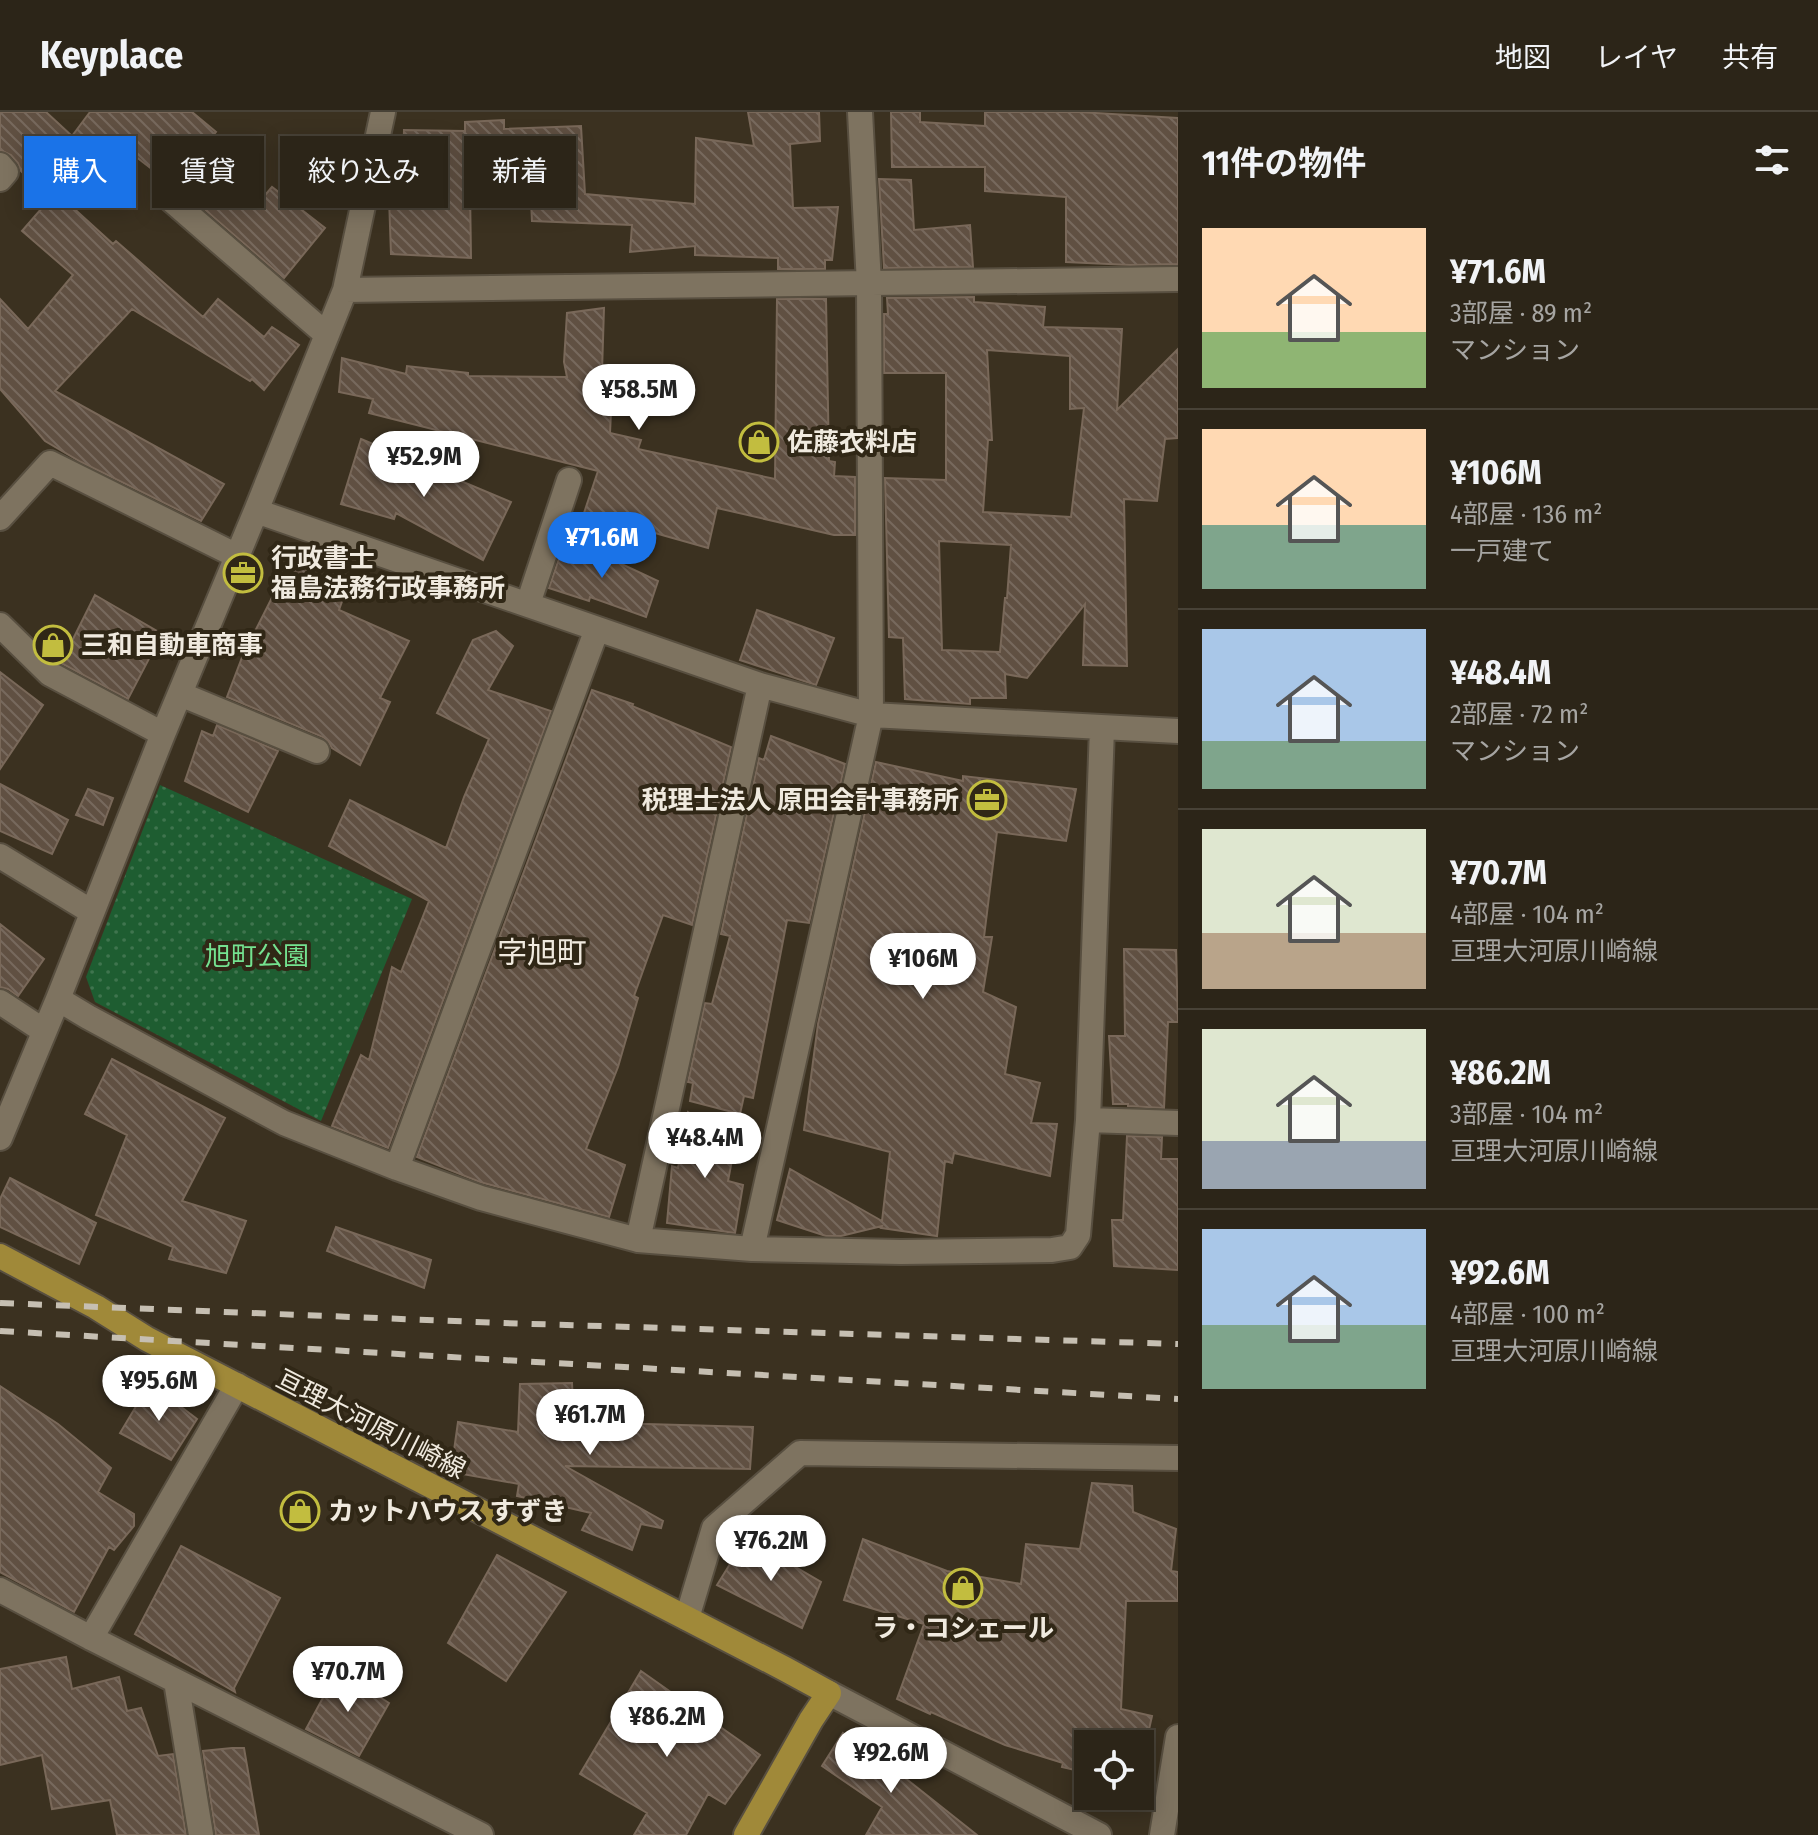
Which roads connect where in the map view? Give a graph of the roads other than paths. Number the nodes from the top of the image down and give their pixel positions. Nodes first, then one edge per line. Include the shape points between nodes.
1 (383, 112) edge
2 (860, 112) edge
3 (0, 165) edge
4 (0, 179) edge
5 (180, 208) edge
6 (1178, 279) edge
7 (869, 284) junction
8 (345, 290) junction
9 (327, 335) junction
10 (569, 480) dead end
11 (256, 511) junction
12 (0, 518) edge
13 (237, 556) junction
14 (528, 604) junction
15 (0, 625) edge
16 (597, 629) junction
17 (760, 685) junction
18 (180, 694) junction
19 (871, 715) junction
20 (1102, 728) junction
21 (1178, 731) edge
22 (163, 734) junction
23 (317, 751) dead end
24 (0, 856) edge
25 (92, 912) junction
26 (58, 999) junction
27 (0, 1002) edge
28 (44, 1031) junction
29 (1088, 1120) junction
30 (1178, 1123) edge
31 (0, 1138) edge
32 (397, 1168) junction
33 (638, 1240) junction
34 (752, 1249) junction
35 (0, 1256) edge
36 (237, 1385) junction
37 (1178, 1458) edge
38 (0, 1590) edge
39 (687, 1618) junction
40 (91, 1638) junction
41 (176, 1681) junction
42 (829, 1693) junction
43 (1178, 1737) edge
44 (201, 1835) edge
45 (481, 1835) edge
46 (746, 1835) edge
47 (1099, 1835) edge
48 (1162, 1835) edge

1 - 8 street
2 - 7 street
3 - 4 street via 6,172
5 - 9 street
6 - 7 street
7 - 8 street
7 - 19 street
8 - 9 street
9 - 11 street
10 - 14 street
11 - 13 street
11 - 14 street
12 - 13 street via 50,463
13 - 18 street
14 - 16 street
15 - 22 street via 50,674
16 - 17 street
16 - 32 street
17 - 19 street
17 - 33 street
18 - 22 street
18 - 23 street
19 - 20 street
19 - 34 street
20 - 21 street
20 - 29 street
22 - 25 street
24 - 25 street
25 - 26 street
26 - 28 street
26 - 32 street via 284,1123
27 - 28 street
28 - 31 street
29 - 30 street
29 - 34 street via 1078,1235 1070,1247
32 - 33 street via 481,1198
33 - 34 street
35 - 36 main road, 亘理大河原川崎線
36 - 39 main road, 亘理大河原川崎線
36 - 40 street
37 - 39 street via 800,1453 714,1528
38 - 40 street
39 - 42 main road, 亘理大河原川崎線
40 - 41 street
41 - 44 street
41 - 45 street
42 - 46 main road
42 - 47 street
43 - 48 street

